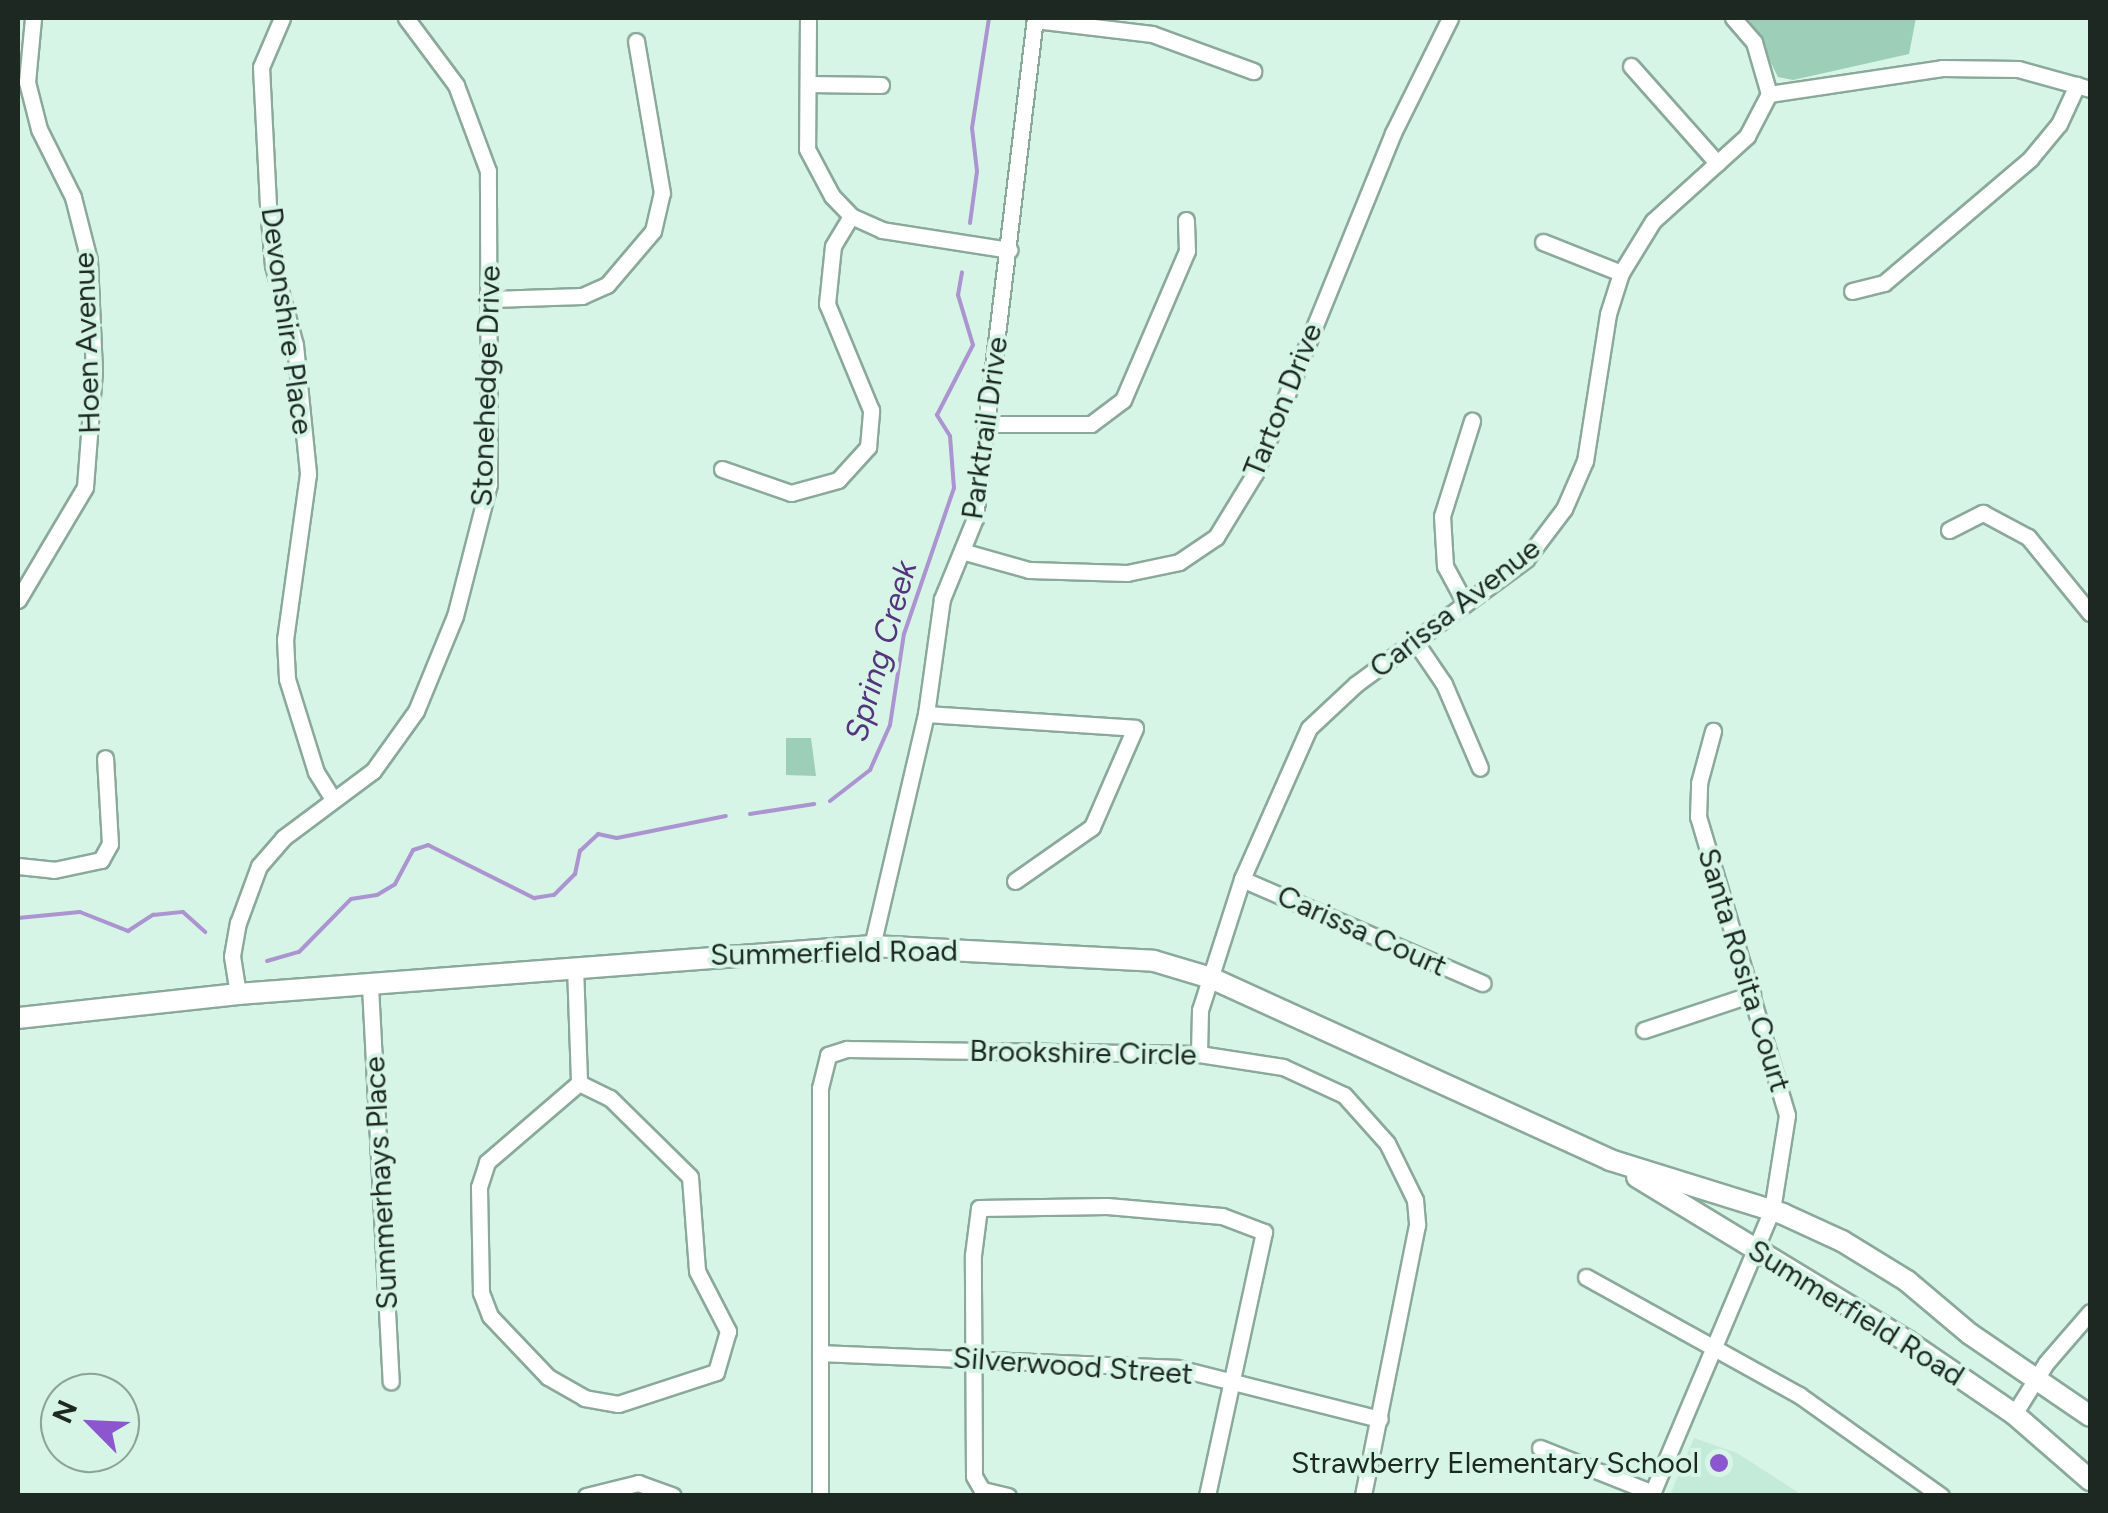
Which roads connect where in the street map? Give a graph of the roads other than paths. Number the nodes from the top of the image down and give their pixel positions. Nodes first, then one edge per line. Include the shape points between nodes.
1 (33, 18) edge
2 (282, 18) edge
3 (406, 18) edge
4 (808, 18) edge
5 (1450, 18) edge
6 (1733, 18) edge
7 (1035, 19) edge
8 (636, 41) dead end
9 (1631, 66) dead end
10 (1252, 71) dead end
11 (22, 82) edge
12 (808, 84) junction
13 (882, 85) dead end
14 (2084, 87) edge
15 (1769, 94) junction
16 (1717, 163) junction
17 (851, 216) junction
18 (1186, 220) dead end
19 (1543, 242) dead end
20 (1009, 250) junction
21 (1621, 273) junction
22 (1852, 291) dead end
23 (492, 299) junction
24 (1472, 420) dead end
25 (989, 424) junction
26 (722, 469) dead end
27 (1950, 530) dead end
28 (964, 552) junction
29 (18, 600) edge
30 (1464, 603) junction
31 (2090, 613) edge
32 (1414, 640) junction
33 (926, 714) junction
34 (1713, 731) dead end
35 (106, 758) dead end
36 (1480, 768) dead end
37 (332, 798) junction
38 (18, 866) edge
39 (1242, 878) junction
40 (1016, 881) dead end
41 (872, 946) junction
42 (575, 966) junction
43 (1210, 978) junction
44 (1482, 983) dead end
45 (370, 986) junction
46 (238, 994) junction
47 (1752, 994) junction
48 (18, 1018) edge
49 (1644, 1030) dead end
50 (1199, 1054) junction
51 (578, 1083) junction
52 (1610, 1160) junction
53 (1772, 1210) junction
54 (1755, 1249) junction
55 (1586, 1277) dead end
56 (2090, 1312) edge
57 (1712, 1348) junction
58 (820, 1354) junction
59 (974, 1358) junction
60 (391, 1380) dead end
61 (1236, 1380) junction
62 (2034, 1380) junction
63 (2014, 1414) junction
64 (2090, 1416) edge
65 (1380, 1419) junction
66 (1540, 1448) dead end
67 (2090, 1480) edge
68 (1652, 1494) edge
69 (586, 1496) edge
70 (673, 1496) edge
71 (820, 1496) edge
72 (1008, 1496) edge
73 (1207, 1496) edge
74 (1363, 1496) edge
75 (1941, 1496) edge

1 - 11 street, Hoen Avenue
2 - 37 street, Devonshire Place via 261,68 268,206 272,265 295,344 308,474 285,640 287,679 316,772
3 - 23 street, Stonehedge Drive via 456,85 488,171
4 - 12 street
5 - 28 street, Tarton Drive via 1392,133 1255,473 1216,537 1179,562 1127,573 1029,570
6 - 15 street via 1754,42
7 - 10 street via 1152,34
7 - 20 street, Parktrail Drive
8 - 23 street via 662,193 653,231 607,285 582,296
9 - 16 street
11 - 29 street, Hoen Avenue via 73,197 89,260 94,371 85,487
12 - 13 street
12 - 17 street via 807,149 818,175
14 - 15 street via 2018,70 1942,68
14 - 22 street via 2030,159 1884,283
15 - 16 street, Carissa Avenue via 1747,136
16 - 21 street, Carissa Avenue via 1654,222
17 - 20 street via 882,230
17 - 26 street via 833,246 827,304 870,410 868,447 838,480 791,493
18 - 25 street via 1188,250 1134,382 1115,408 1091,424
19 - 21 street
20 - 25 street, Parktrail Drive
21 - 30 street, Carissa Avenue via 1608,314 1585,461 1564,510 1526,559
23 - 37 street, Stonehedge Drive via 489,484 455,616 416,711 394,746 373,771
24 - 30 street via 1442,516 1445,566
25 - 28 street, Parktrail Drive
27 - 31 street via 1983,513 2000,521 2039,549
28 - 33 street, Parktrail Drive via 938,614
30 - 32 street, Carissa Avenue
32 - 36 street via 1444,684
32 - 39 street, Carissa Avenue via 1309,728
33 - 40 street via 1134,728 1092,827
33 - 41 street, Parktrail Drive
34 - 47 street, Santa Rosita Court via 1698,818
35 - 38 street via 110,844 102,860 54,870
37 - 46 street, Stonehedge Drive via 259,866 232,956
39 - 43 street, Carissa Avenue
39 - 44 street, Carissa Court
41 - 42 street, Summerfield Road
41 - 43 street, Summerfield Road via 1110,955
42 - 45 street, Summerfield Road
42 - 51 street
43 - 50 street, Carissa Avenue via 1200,1010
43 - 52 street, Summerfield Road
45 - 46 street, Summerfield Road
45 - 60 street, Summerhays Place
46 - 48 street, Summerfield Road
47 - 49 street
47 - 53 street, Santa Rosita Court via 1787,1116
50 - 58 street, Brookshire Circle via 847,1049 828,1055 820,1088
50 - 65 street, Brookshire Circle via 1283,1067 1344,1096 1387,1143 1416,1200 1414,1264
51 - 51 street via 610,1098 690,1177 697,1271 728,1331 716,1372 618,1404 585,1398 548,1376 490,1316 480,1292 480,1187 487,1162
52 - 53 street, Summerfield Road
52 - 54 street, Summerfield Road
53 - 54 street, Santa Rosita Court
53 - 62 street, Summerfield Road via 1842,1241 1907,1281
54 - 57 street, Santa Rosita Court
54 - 63 street, Summerfield Road
55 - 57 street
56 - 62 street
57 - 68 street, Santa Rosita Court
57 - 75 street via 1798,1395
58 - 59 street, Silverwood Street
58 - 71 street, Brookshire Circle
59 - 61 street, Silverwood Street via 1178,1368
59 - 61 street via 979,1208 1145,1209 1222,1216 1264,1232
59 - 72 street via 974,1476 982,1490
61 - 65 street, Silverwood Street
61 - 73 street
62 - 63 street
62 - 64 street, Summerfield Road
63 - 67 street, Summerfield Road
65 - 74 street, Brookshire Circle
66 - 68 street
69 - 70 street via 638,1483

